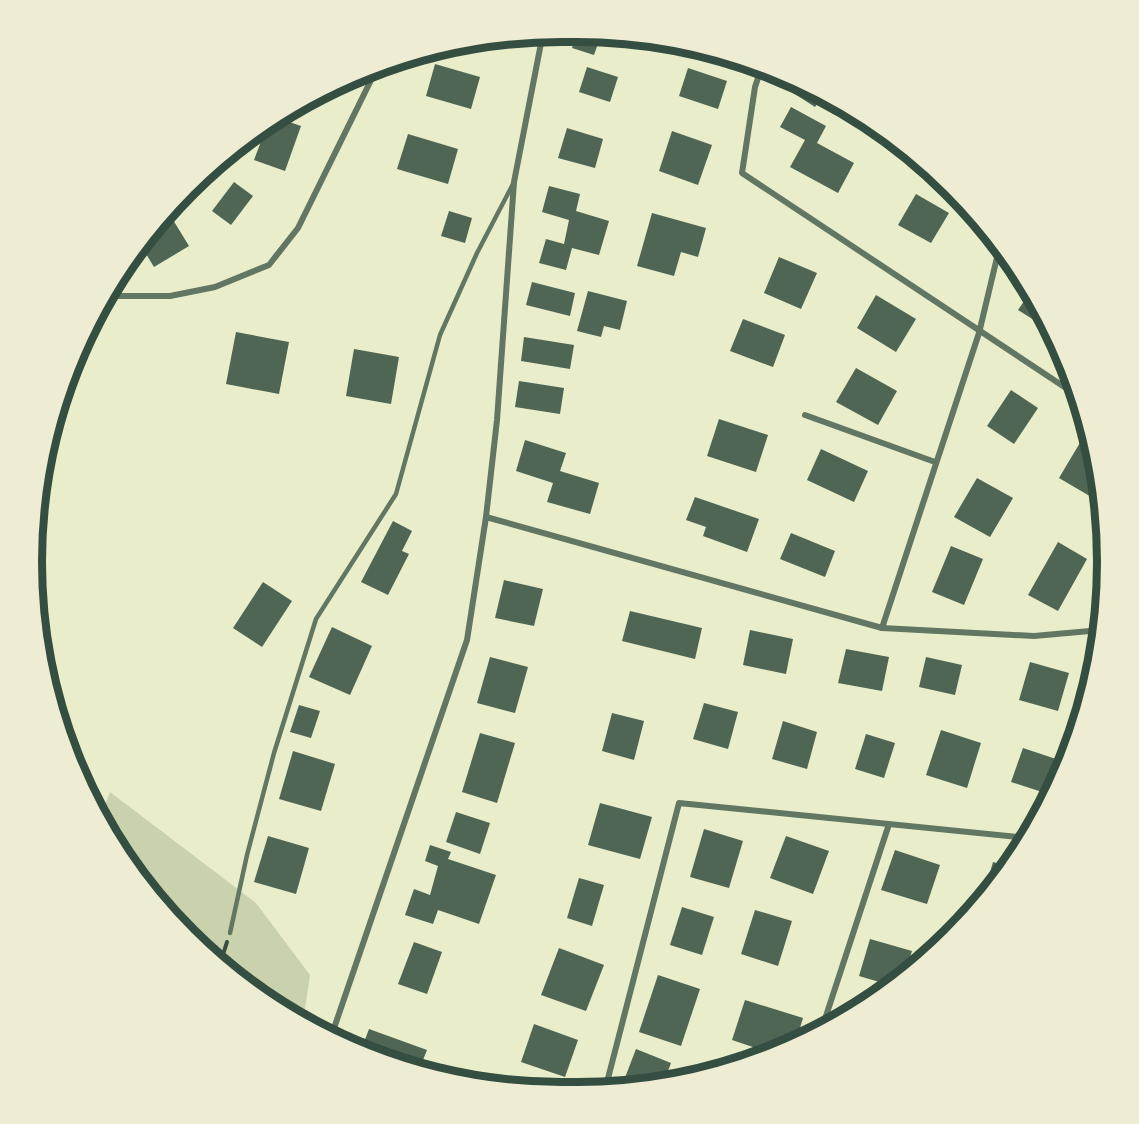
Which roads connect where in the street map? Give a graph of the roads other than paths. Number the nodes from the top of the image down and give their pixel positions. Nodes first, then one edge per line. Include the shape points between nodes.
1 (541, 43) edge
2 (759, 76) edge
3 (372, 79) edge
4 (514, 182) junction
5 (997, 256) edge
6 (116, 296) edge
7 (979, 333) junction
8 (1067, 389) edge
9 (805, 415) dead end
10 (935, 462) junction
11 (486, 518) junction
12 (882, 628) junction
13 (1093, 631) edge
14 (889, 824) junction
15 (1018, 837) edge
16 (230, 933) road end
17 (825, 1019) dead end
18 (334, 1029) edge
19 (607, 1081) edge

1 - 4 street
2 - 7 street via 742,173
3 - 6 street via 298,228 268,265 204,290 170,296
4 - 11 street
4 - 16 lane via 440,335 396,494 316,619 246,855
5 - 7 street
7 - 8 street
7 - 10 street
9 - 10 street
10 - 12 street
11 - 12 street
11 - 18 street via 468,640
12 - 13 street via 1034,636
14 - 15 street
14 - 17 street
14 - 19 street via 679,803

